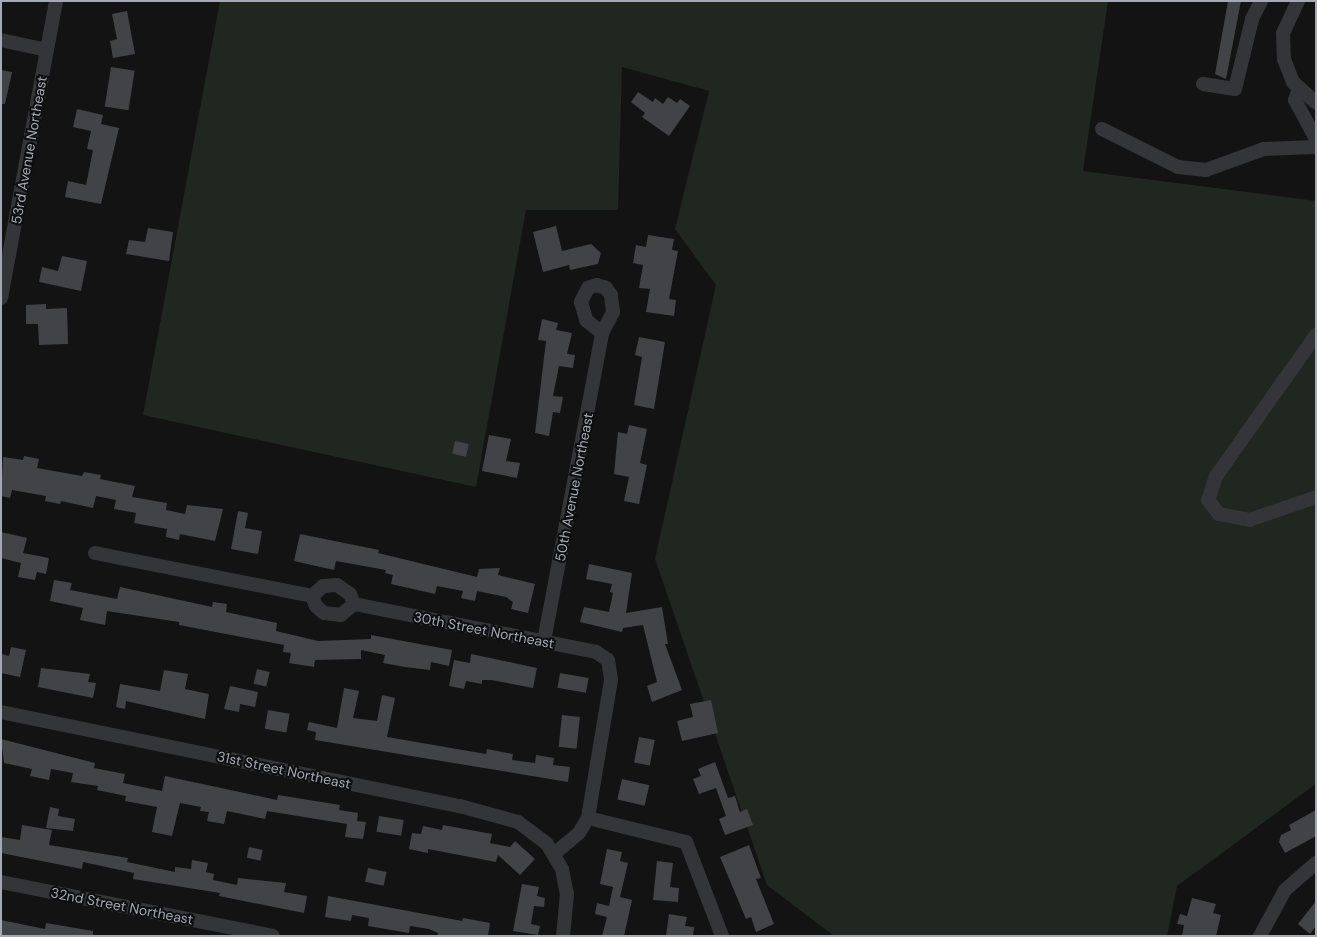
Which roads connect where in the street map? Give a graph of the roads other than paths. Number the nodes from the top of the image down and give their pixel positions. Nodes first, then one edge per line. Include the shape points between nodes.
1 (56, 1) edge
2 (1261, 1) edge
3 (1298, 1) edge
4 (1, 40) edge
5 (47, 50) junction
6 (1203, 84) dead end
7 (1299, 88) junction
8 (1316, 103) edge
9 (1102, 129) dead end
10 (1316, 139) edge
11 (1316, 147) edge
12 (1, 298) edge
13 (602, 333) dead end
14 (1316, 335) edge
15 (1316, 496) edge
16 (96, 553) dead end
17 (312, 596) junction
18 (354, 604) junction
19 (544, 641) junction
20 (1, 712) edge
21 (588, 818) junction
22 (555, 853) junction
23 (1316, 863) edge
24 (1, 882) edge
25 (273, 936) edge
26 (563, 936) edge
27 (722, 936) edge
28 (1260, 936) edge

1 - 5 street, 53rd Avenue Northeast
2 - 6 street via 1252,19 1235,89
3 - 7 street via 1288,20 1283,46 1288,74
4 - 5 street
5 - 12 street, 53rd Avenue Northeast
7 - 8 street
7 - 10 street via 1295,100
9 - 11 street via 1178,167 1206,170 1264,149
13 - 19 street, 50th Avenue Northeast
14 - 15 street via 1216,476 1208,500 1219,514 1249,520
16 - 17 street
17 - 18 street via 316,606 330,615 341,614
17 - 18 street via 323,586 337,585 346,590
18 - 19 street, 30th Street Northeast
19 - 21 street, 30th Street Northeast via 596,652 610,663 611,680
20 - 22 street, 31st Street Northeast via 502,816 530,828
21 - 22 street via 579,833
21 - 27 street via 686,842
22 - 26 street via 567,894
23 - 28 street via 1284,890
24 - 25 street, 32nd Street Northeast

